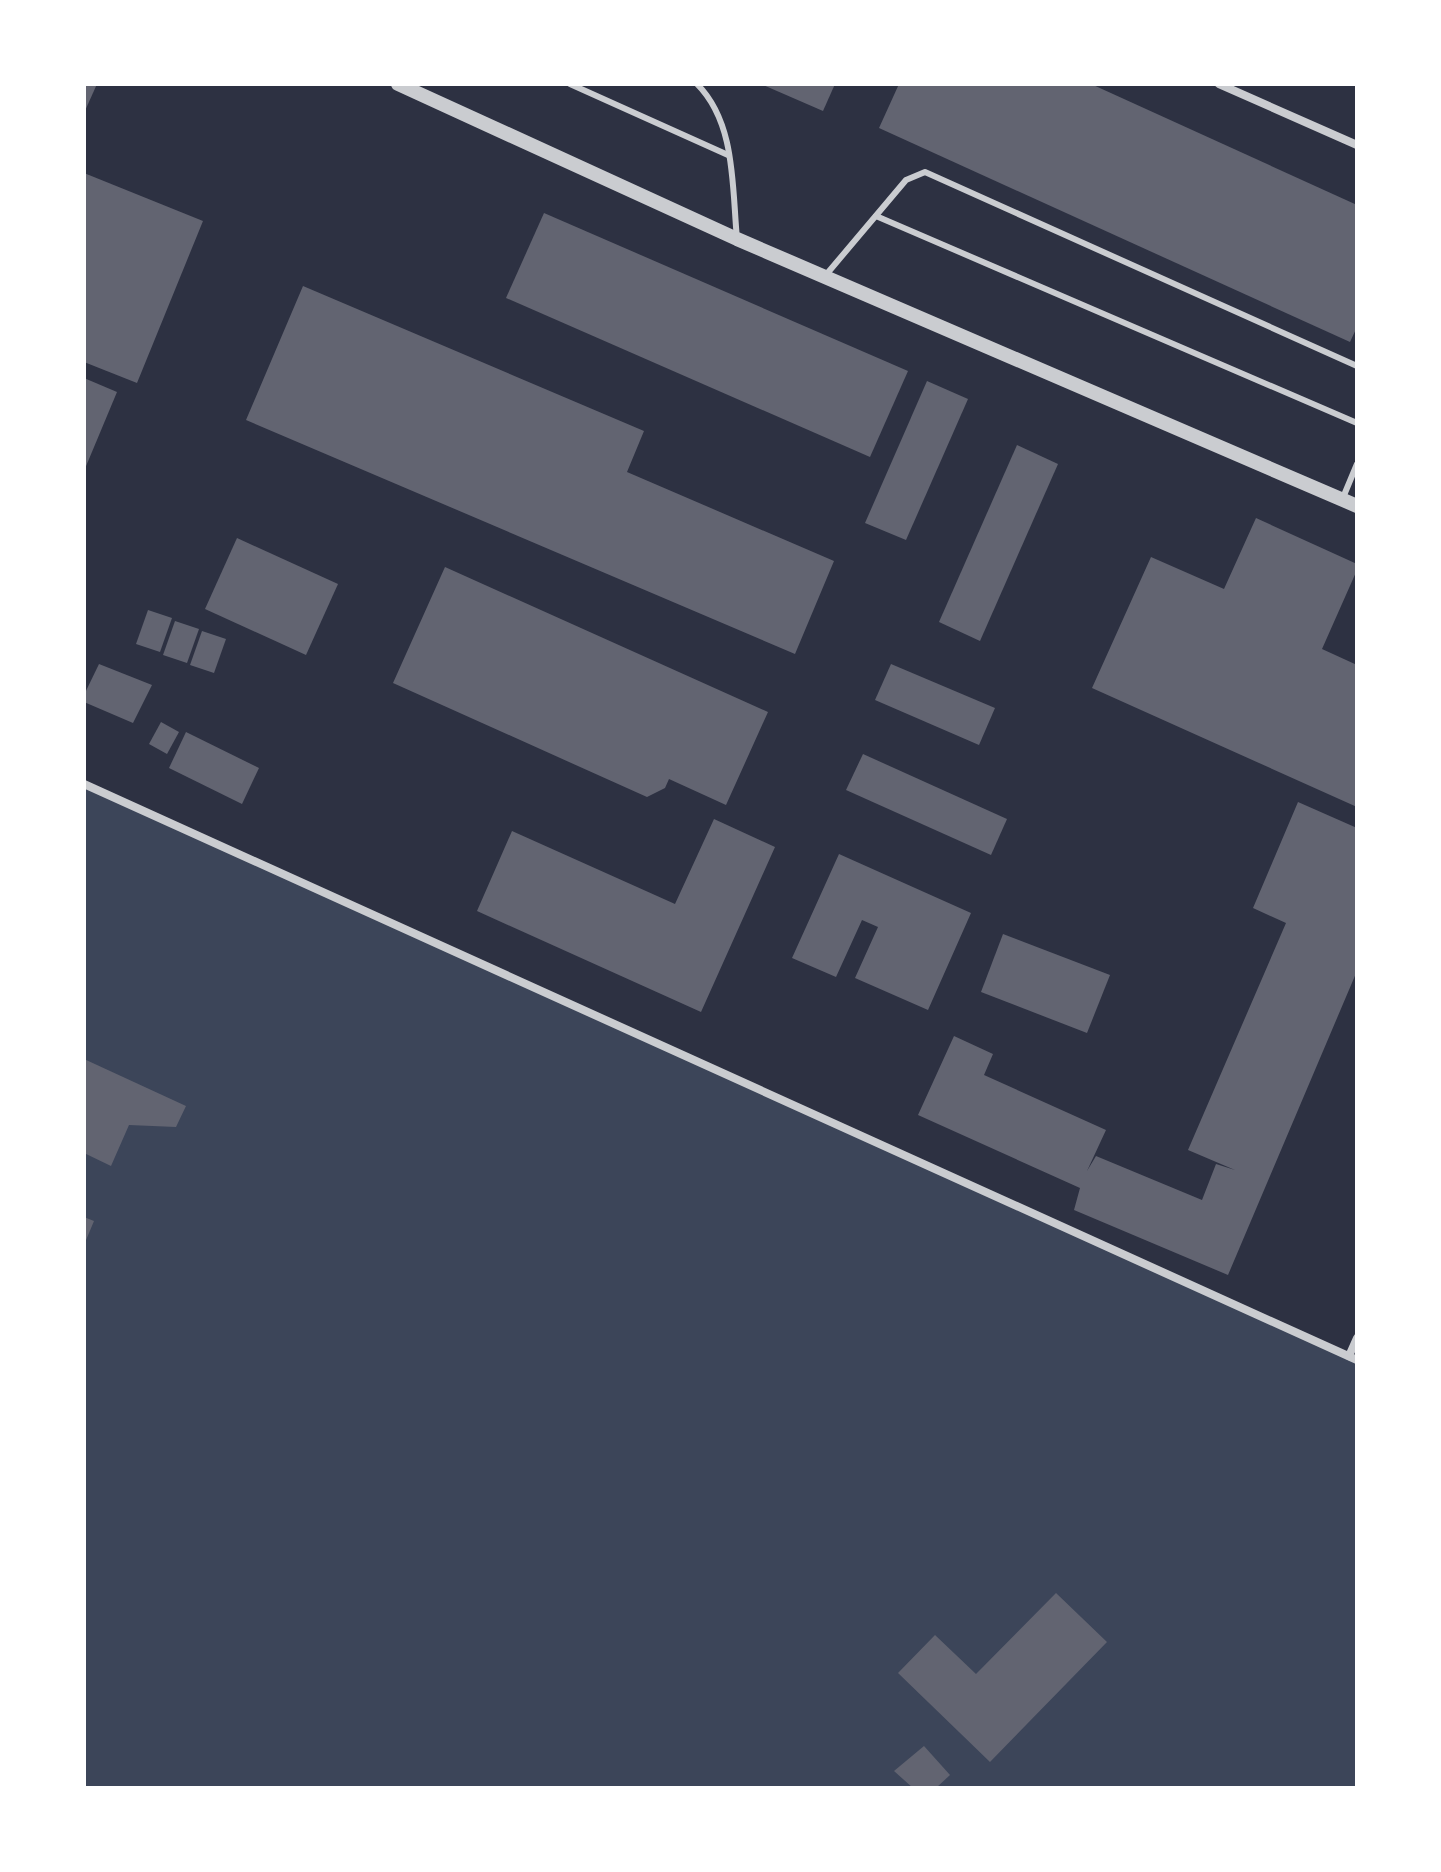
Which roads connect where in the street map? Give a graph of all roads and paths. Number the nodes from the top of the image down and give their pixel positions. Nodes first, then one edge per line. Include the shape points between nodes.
1 (398, 84) edge
2 (570, 84) edge
3 (697, 84) edge
4 (1219, 84) edge
5 (1357, 145) edge
6 (728, 155) junction
7 (876, 216) junction
8 (737, 239) junction
9 (825, 276) junction
10 (1357, 366) edge
11 (1357, 423) edge
12 (1357, 464) edge
13 (1342, 500) junction
14 (1357, 506) edge
15 (85, 788) edge
16 (1357, 1338) edge
17 (1353, 1358) edge

1 - 8 street
2 - 6 lane
3 - 6 lane via 710,96 726,132
4 - 5 street
6 - 8 lane
7 - 9 lane
7 - 10 lane via 906,180 925,172
7 - 11 lane
8 - 9 street
9 - 13 street
12 - 13 lane
13 - 14 street
15 - 17 street
16 - 17 street

